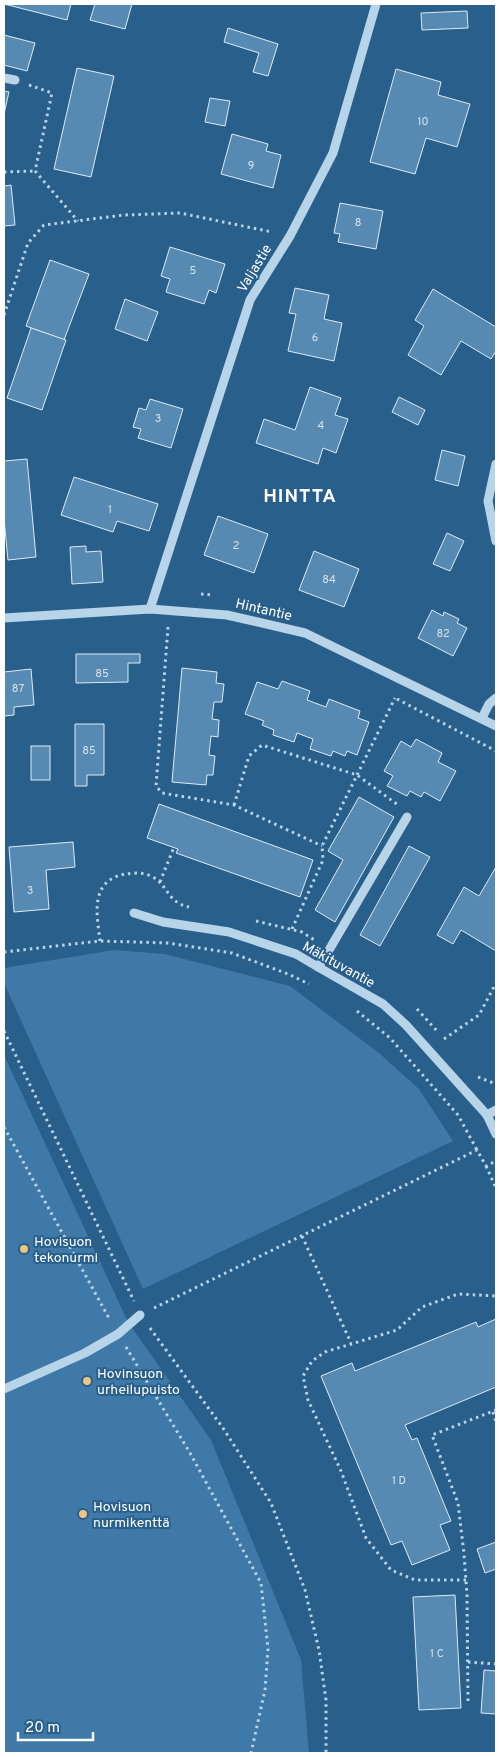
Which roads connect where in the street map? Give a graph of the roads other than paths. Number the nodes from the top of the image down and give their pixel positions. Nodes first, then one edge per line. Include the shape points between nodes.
1 (376, 4) edge
2 (4, 78) edge
3 (15, 80) road end
4 (496, 464) edge
5 (496, 541) edge
6 (150, 609) junction
7 (4, 618) edge
8 (496, 698) edge
9 (482, 718) junction
10 (496, 726) edge
11 (406, 817) road end
12 (134, 913) dead end
13 (318, 967) junction
14 (496, 1110) edge
15 (487, 1115) junction
16 (496, 1134) edge
17 (140, 1315) road end
18 (4, 1389) edge

1 - 6 street, Valjastie via 333,153 290,236 250,300
2 - 3 street
4 - 5 street via 488,502
6 - 7 street, Hintantie
6 - 9 street, Hintantie via 227,615 305,633
8 - 9 street
9 - 10 street, Hintantie
11 - 13 street
12 - 13 street, Mäkituvantie via 163,922 229,932 296,954
13 - 15 street, Mäkituvantie via 383,1004
14 - 15 street
15 - 16 street, Mäkituvantie
17 - 18 street via 118,1334 85,1353

